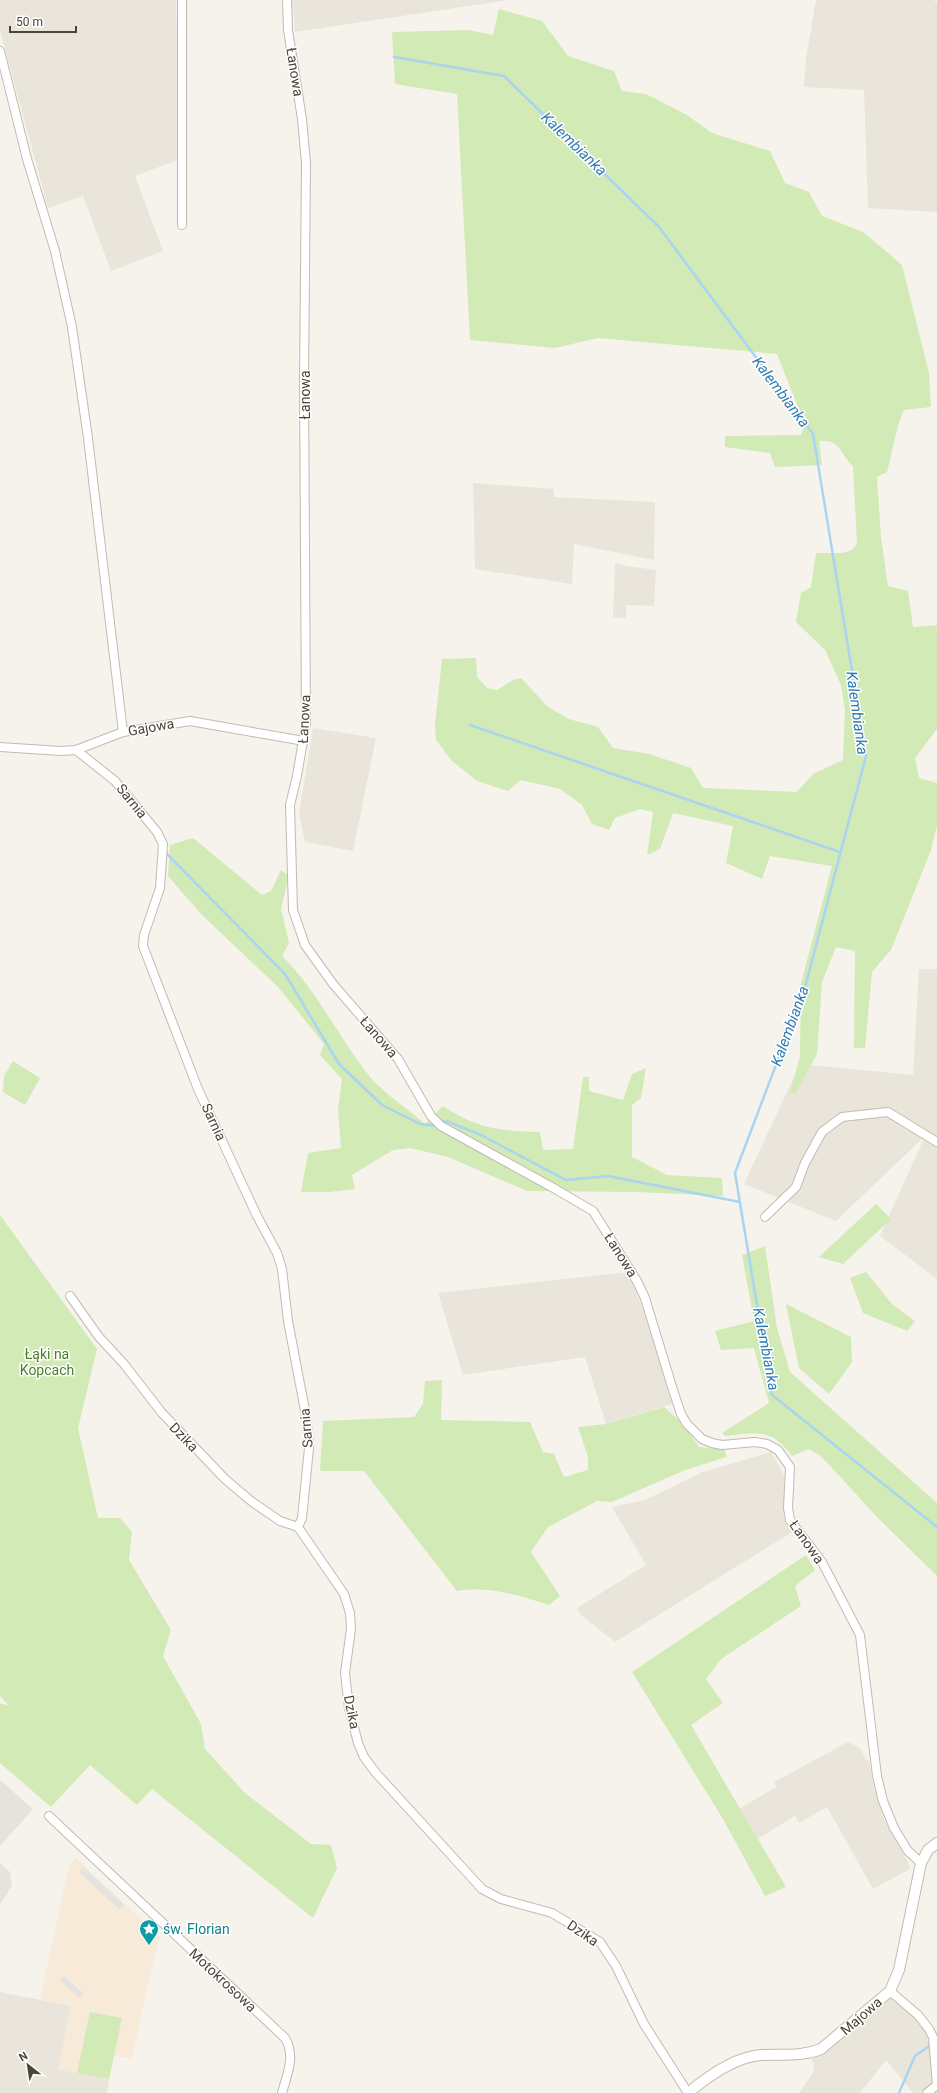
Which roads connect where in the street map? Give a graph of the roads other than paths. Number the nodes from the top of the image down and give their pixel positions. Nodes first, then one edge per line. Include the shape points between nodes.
1 (182, 0) edge
2 (287, 0) edge
3 (0, 51) edge
4 (182, 225) dead end
5 (123, 732) junction
6 (304, 741) junction
7 (0, 747) edge
8 (76, 750) junction
9 (937, 1142) edge
10 (765, 1217) dead end
11 (70, 1296) dead end
12 (298, 1527) junction
13 (49, 1816) dead end
14 (937, 1843) edge
15 (921, 1863) junction
16 (890, 1991) junction
17 (936, 2085) edge
18 (282, 2093) edge
19 (688, 2093) edge
20 (927, 2093) edge

1 - 4 street
2 - 6 street, Łanowa via 288,30 306,163
3 - 5 street via 27,159 55,251 72,326 89,445
5 - 6 street, Gajowa via 190,721
5 - 8 street, Gajowa
6 - 15 street, Łanowa via 290,805 293,910 305,945 333,984 398,1059 431,1116 441,1126 593,1212 615,1244 642,1292 681,1414 694,1433 702,1439 722,1445 755,1442 767,1444 778,1450 790,1467 790,1520 822,1562 860,1635 883,1801 894,1828 908,1851
7 - 8 street, Gajowa
8 - 12 street, Sarnia via 115,781 164,844 160,888 144,935 143,946 198,1089 282,1269 288,1321 307,1421 308,1448 302,1518
9 - 10 street via 888,1112 842,1117 822,1132 805,1163 796,1187
11 - 12 street, Dzika via 99,1337 124,1364 162,1413 225,1479 280,1521
12 - 19 street, Dzika via 344,1594 350,1613 351,1629 345,1674 349,1708 364,1757 401,1802 482,1889 501,1899 552,1913 600,1942 616,1966 644,2024
13 - 18 street, Motokrosowa via 285,2038 291,2054
14 - 15 street, Majowa via 928,1850
15 - 16 street, Majowa via 899,1970
16 - 17 street via 929,2028 933,2037
16 - 19 street, Majowa via 821,2049 809,2054 760,2055 744,2058
17 - 20 street

